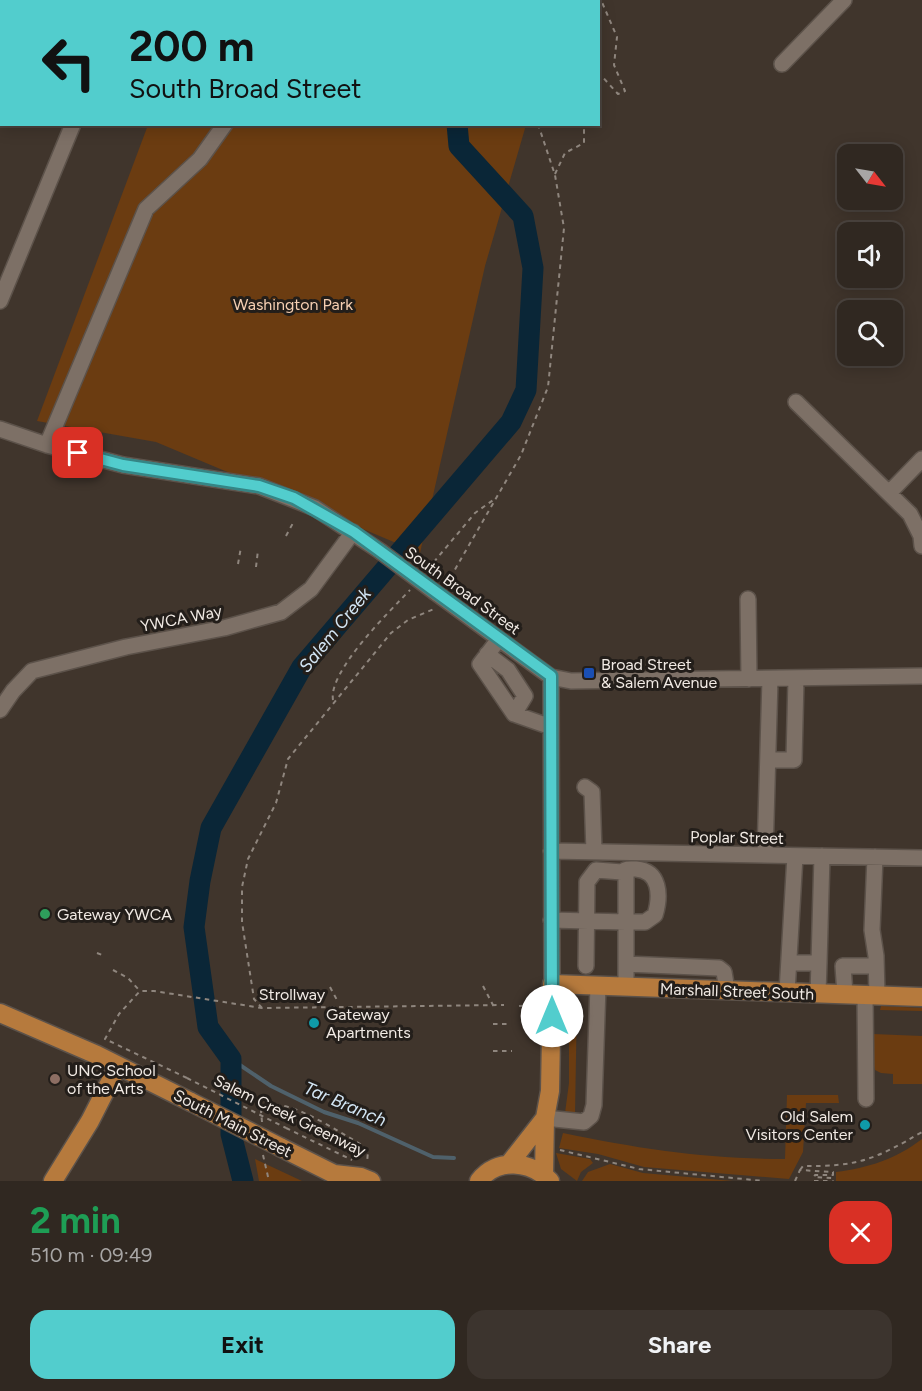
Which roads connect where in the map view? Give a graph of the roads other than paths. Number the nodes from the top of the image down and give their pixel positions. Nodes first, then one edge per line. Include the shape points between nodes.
1 (844, 0) edge
2 (782, 64) dead end
3 (73, 126) edge
4 (224, 126) edge
5 (0, 301) edge
6 (796, 402) dead end
7 (0, 429) edge
8 (47, 445) junction
9 (922, 459) edge
10 (890, 492) junction
11 (354, 532) junction
12 (922, 546) edge
13 (748, 599) dead end
14 (499, 639) junction
15 (551, 676) junction
16 (922, 676) edge
17 (770, 679) junction
18 (796, 679) junction
19 (749, 680) junction
20 (0, 710) edge
21 (795, 716) junction
22 (769, 717) junction
23 (551, 727) junction
24 (768, 760) junction
25 (585, 787) dead end
26 (551, 851) junction
27 (594, 852) junction
28 (765, 855) junction
29 (795, 856) junction
30 (822, 856) junction
31 (875, 857) junction
32 (922, 858) edge
33 (622, 872) junction
34 (551, 920) junction
35 (585, 921) junction
36 (626, 922) junction
37 (790, 963) junction
38 (819, 963) junction
39 (626, 964) junction
40 (586, 966) dead end
41 (876, 966) junction
42 (552, 984) junction
43 (597, 986) junction
44 (626, 987) junction
45 (727, 990) junction
46 (787, 992) junction
47 (818, 993) junction
48 (845, 994) junction
49 (871, 995) junction
50 (922, 997) edge
51 (0, 1014) edge
52 (118, 1066) junction
53 (866, 1099) dead end
54 (545, 1118) junction
55 (509, 1164) junction
56 (368, 1174) edge
57 (337, 1178) edge
58 (547, 1178) edge
59 (52, 1181) edge
60 (479, 1181) edge

1 - 2 street
3 - 5 street
4 - 8 street via 200,159 146,209
6 - 10 street
7 - 8 street, South Broad Street
8 - 11 street, South Broad Street via 123,465 259,486 294,498
9 - 10 street
10 - 12 street via 910,514
11 - 14 street, South Broad Street, bridge
11 - 20 street, YWCA Way via 311,589 280,612 32,671
13 - 19 street
14 - 15 street, South Broad Street
14 - 23 street via 480,664 514,714
15 - 19 street, South Broad Street via 592,682
15 - 23 street
16 - 18 street, South Broad Street
17 - 18 street, South Broad Street
17 - 19 street, South Broad Street
17 - 22 street
18 - 21 street
21 - 22 street
21 - 24 street via 794,760
22 - 24 street
23 - 26 street
24 - 28 street
25 - 27 street via 592,792
26 - 27 street, Poplar Street
26 - 34 street
27 - 28 street, Poplar Street
28 - 29 street, Poplar Street
29 - 30 street, Poplar Street
29 - 37 street
30 - 31 street, Poplar Street
30 - 38 street
31 - 32 street, Poplar Street
31 - 41 street via 872,930
33 - 35 street via 596,870 590,876 586,882
33 - 36 street via 626,876
33 - 36 street via 649,872 657,882 656,909 651,920
34 - 35 street
34 - 42 street
35 - 36 street
35 - 40 street
36 - 39 street
37 - 38 street
37 - 46 street
38 - 47 street
39 - 44 street
39 - 45 street via 719,968 727,978
41 - 48 street via 843,966
41 - 49 street
42 - 43 main road, Marshall Street South
42 - 54 main road via 550,1092
43 - 44 main road, Marshall Street South
43 - 54 street via 591,1116 584,1122
44 - 45 main road, Marshall Street South
45 - 46 main road, Marshall Street South
46 - 47 main road, Marshall Street South
47 - 48 main road, Marshall Street South
48 - 49 main road, Marshall Street South
49 - 50 main road, Marshall Street South
49 - 53 street
51 - 52 main road, South Main Street
52 - 57 main road, South Main Street, bridge
52 - 59 main road via 90,1121
54 - 55 main road
54 - 58 main road
55 - 58 main road via 534,1168
55 - 60 main road via 495,1168
56 - 57 main road, South Main Street

